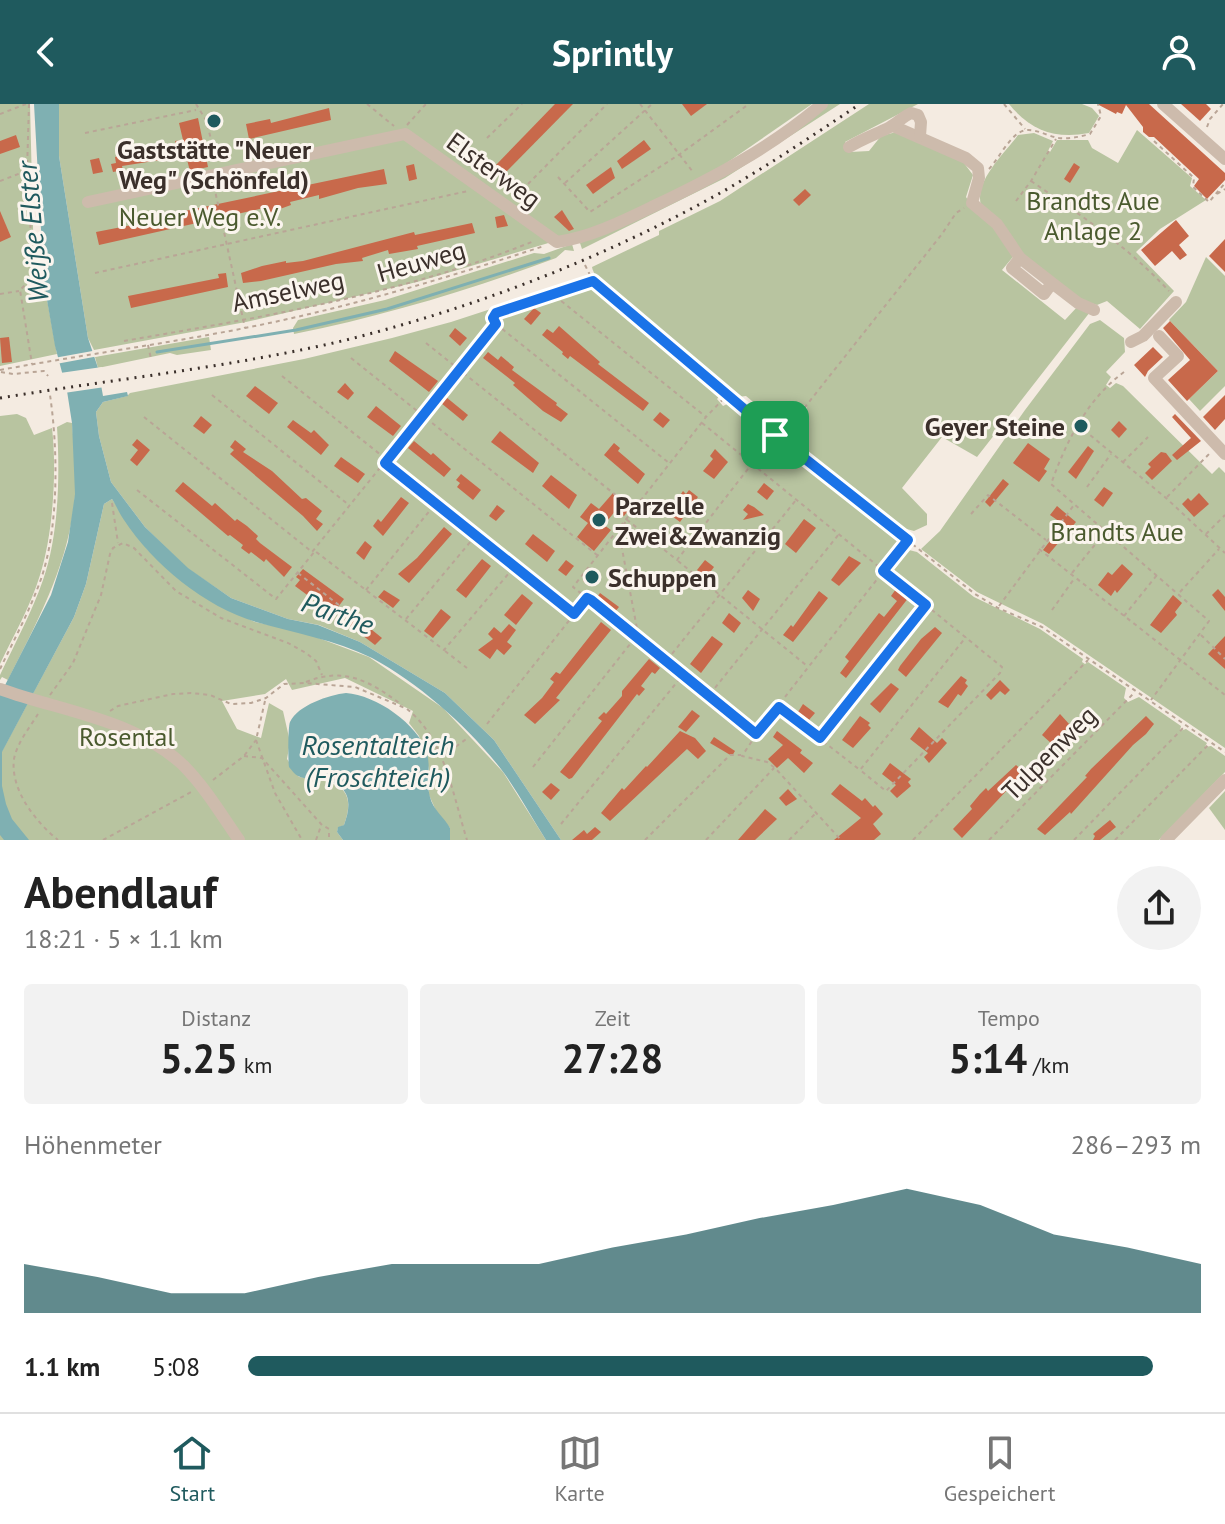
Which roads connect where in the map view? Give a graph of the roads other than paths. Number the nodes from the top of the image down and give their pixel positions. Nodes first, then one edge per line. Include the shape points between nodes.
1 (822, 104) edge
2 (1163, 104) edge
3 (893, 126) junction
4 (920, 136) junction
5 (849, 147) dead end
6 (1225, 159) edge
7 (88, 202) dead end
8 (1176, 302) road end
9 (1094, 310) dead end
10 (1159, 336) dead end
11 (1131, 342) dead end
12 (1220, 447) edge
13 (0, 689) edge
14 (1225, 780) edge
15 (1175, 837) edge
16 (239, 840) edge

1 - 7 street, Elsterweg via 701,184 574,240 557,242 402,132
2 - 6 street
3 - 4 street
3 - 4 street via 911,113 918,115
3 - 5 street
4 - 9 street via 978,168 972,203 997,224 1020,258 1012,268 1044,294 1052,283
8 - 11 street
10 - 12 street via 1178,356 1154,378
13 - 16 street via 125,729 170,756 202,786
14 - 15 street

